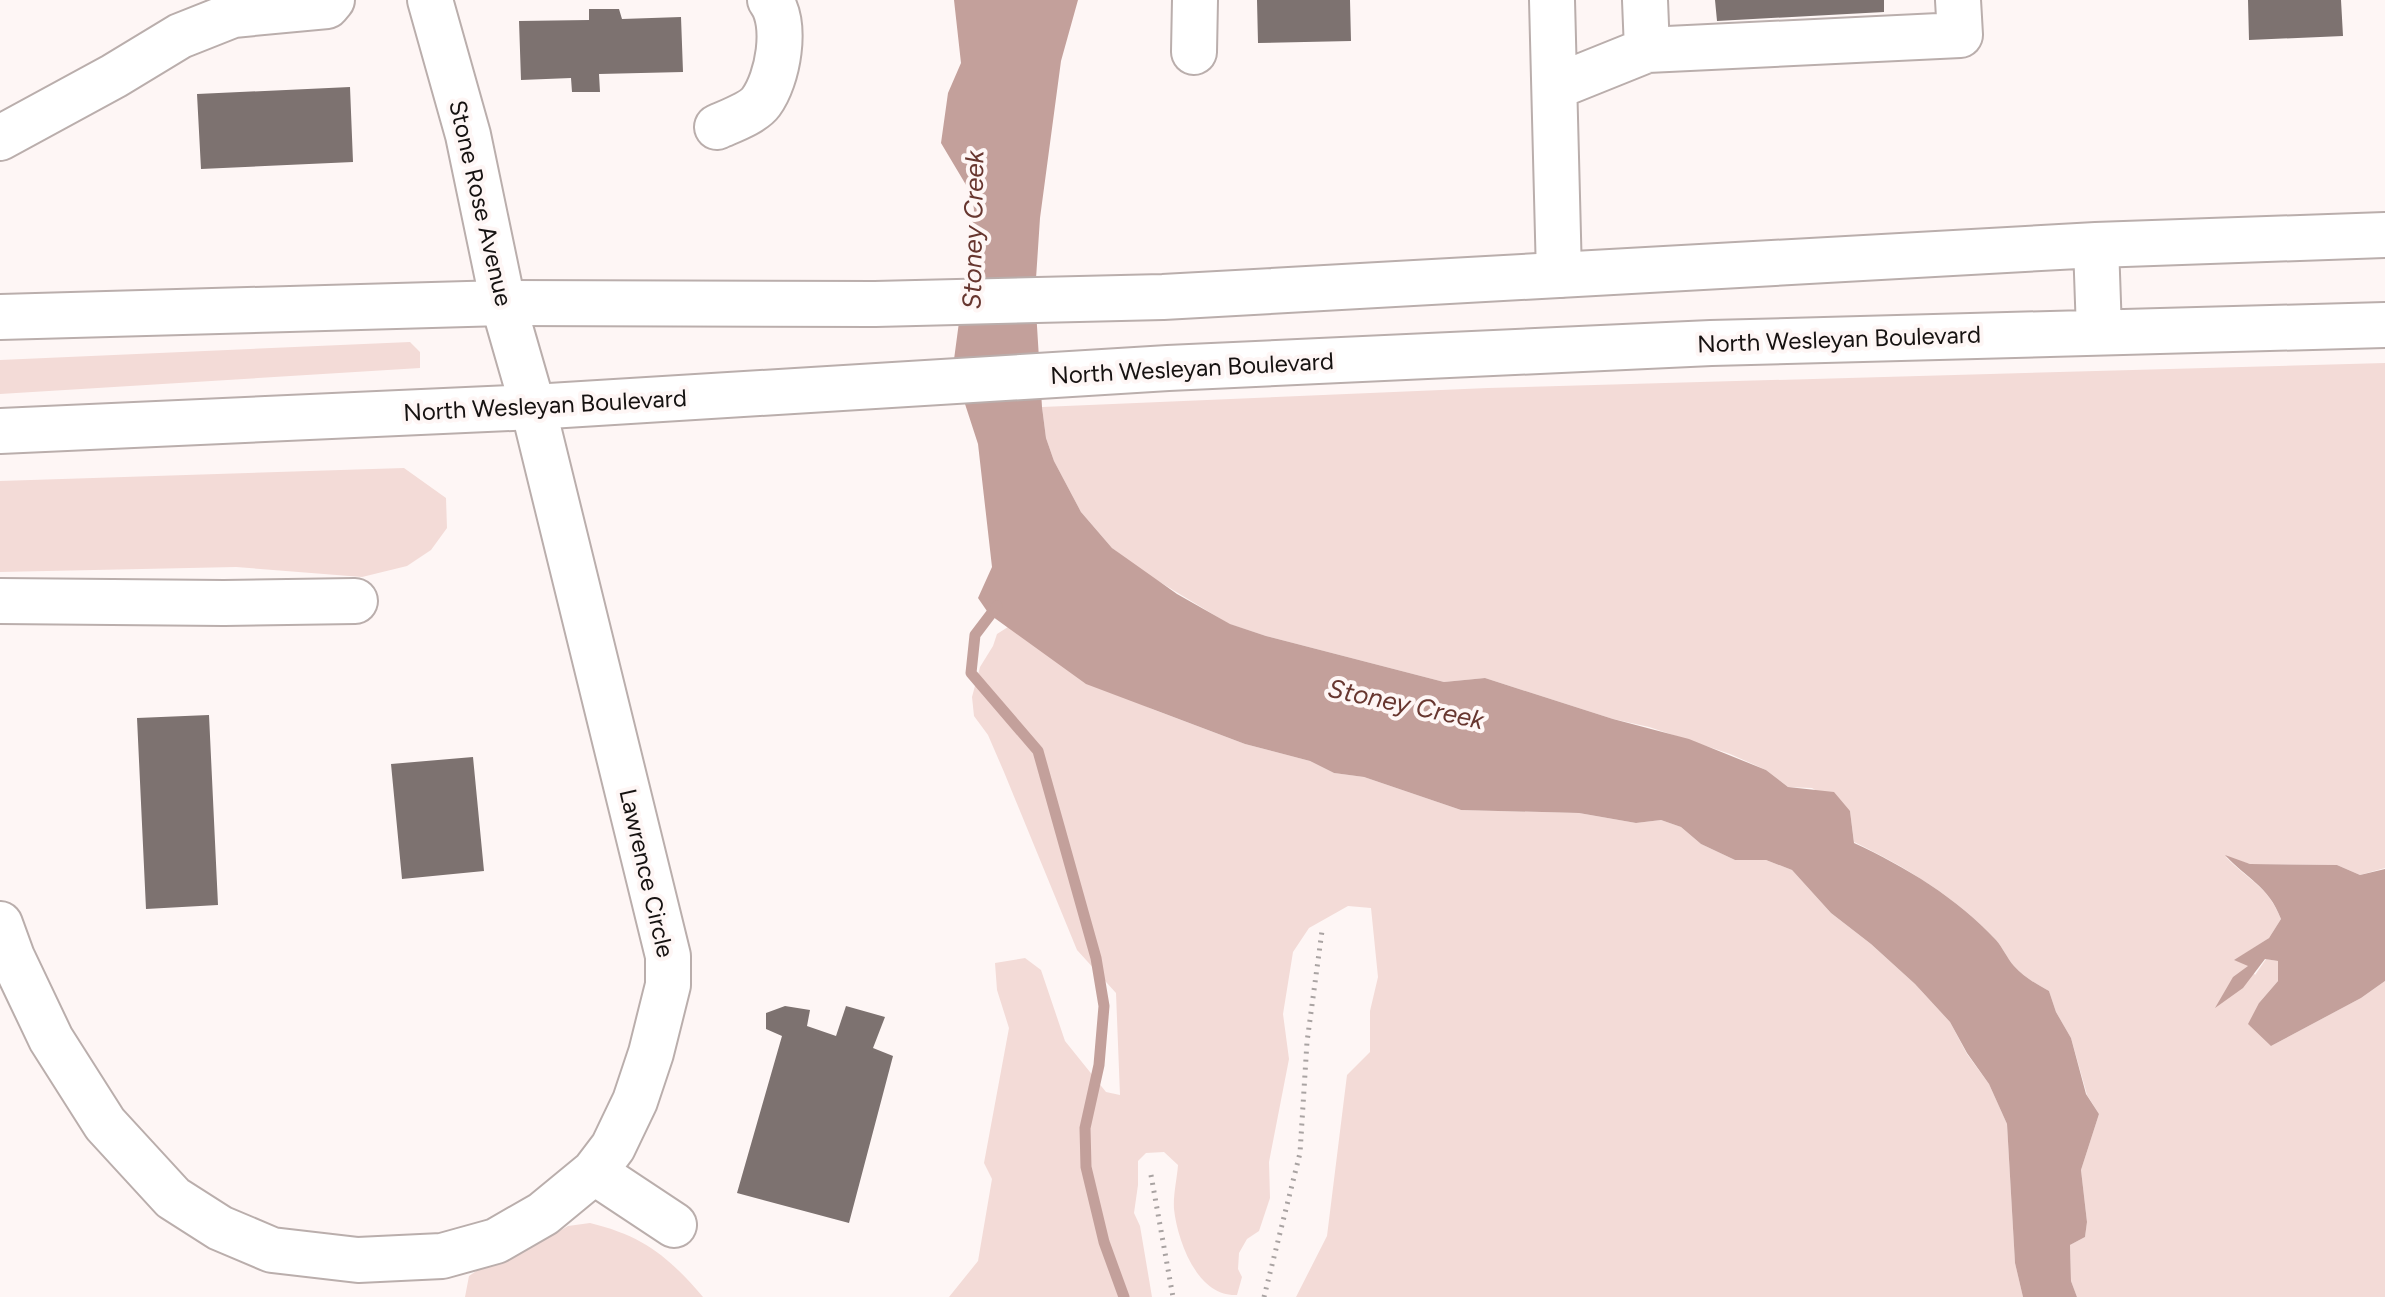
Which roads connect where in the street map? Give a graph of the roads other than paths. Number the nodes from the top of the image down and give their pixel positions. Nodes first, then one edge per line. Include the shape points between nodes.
1 (332, 0) edge
2 (430, 0) edge
3 (770, 0) edge
4 (1195, 0) edge
5 (1552, 0) edge
6 (1645, 0) edge
7 (1958, 0) edge
8 (1647, 50) junction
9 (1194, 52) dead end
10 (1555, 87) junction
11 (717, 127) dead end
12 (0, 138) edge
13 (2385, 235) edge
14 (2096, 245) junction
15 (1559, 275) junction
16 (503, 303) junction
17 (0, 317) edge
18 (2385, 325) edge
19 (2099, 331) junction
20 (533, 407) junction
21 (0, 431) edge
22 (0, 601) edge
23 (355, 601) dead end
24 (0, 924) edge
25 (594, 1172) junction
26 (674, 1225) dead end

1 - 12 main road via 327,6 233,15 180,36
2 - 16 main road, Stone Rose Avenue via 468,135
3 - 11 main road via 776,8 780,46 773,80 760,105
4 - 9 main road
5 - 10 main road
6 - 8 main road
7 - 8 main road via 1960,35
8 - 10 main road
10 - 15 main road
13 - 14 main road
14 - 15 main road
14 - 19 main road
15 - 16 main road via 1163,297 875,304
16 - 17 main road
16 - 20 main road, Stone Rose Avenue
18 - 19 main road, North Wesleyan Boulevard
19 - 20 main road, North Wesleyan Boulevard via 1168,368
20 - 21 main road, North Wesleyan Boulevard
20 - 25 main road, Lawrence Circle via 668,956 668,985 635,1101
22 - 23 main road
24 - 25 main road, Lawrence Circle via 51,1039 105,1124 173,1198 220,1228 272,1250 358,1260 442,1256 496,1241 543,1214
25 - 26 main road

